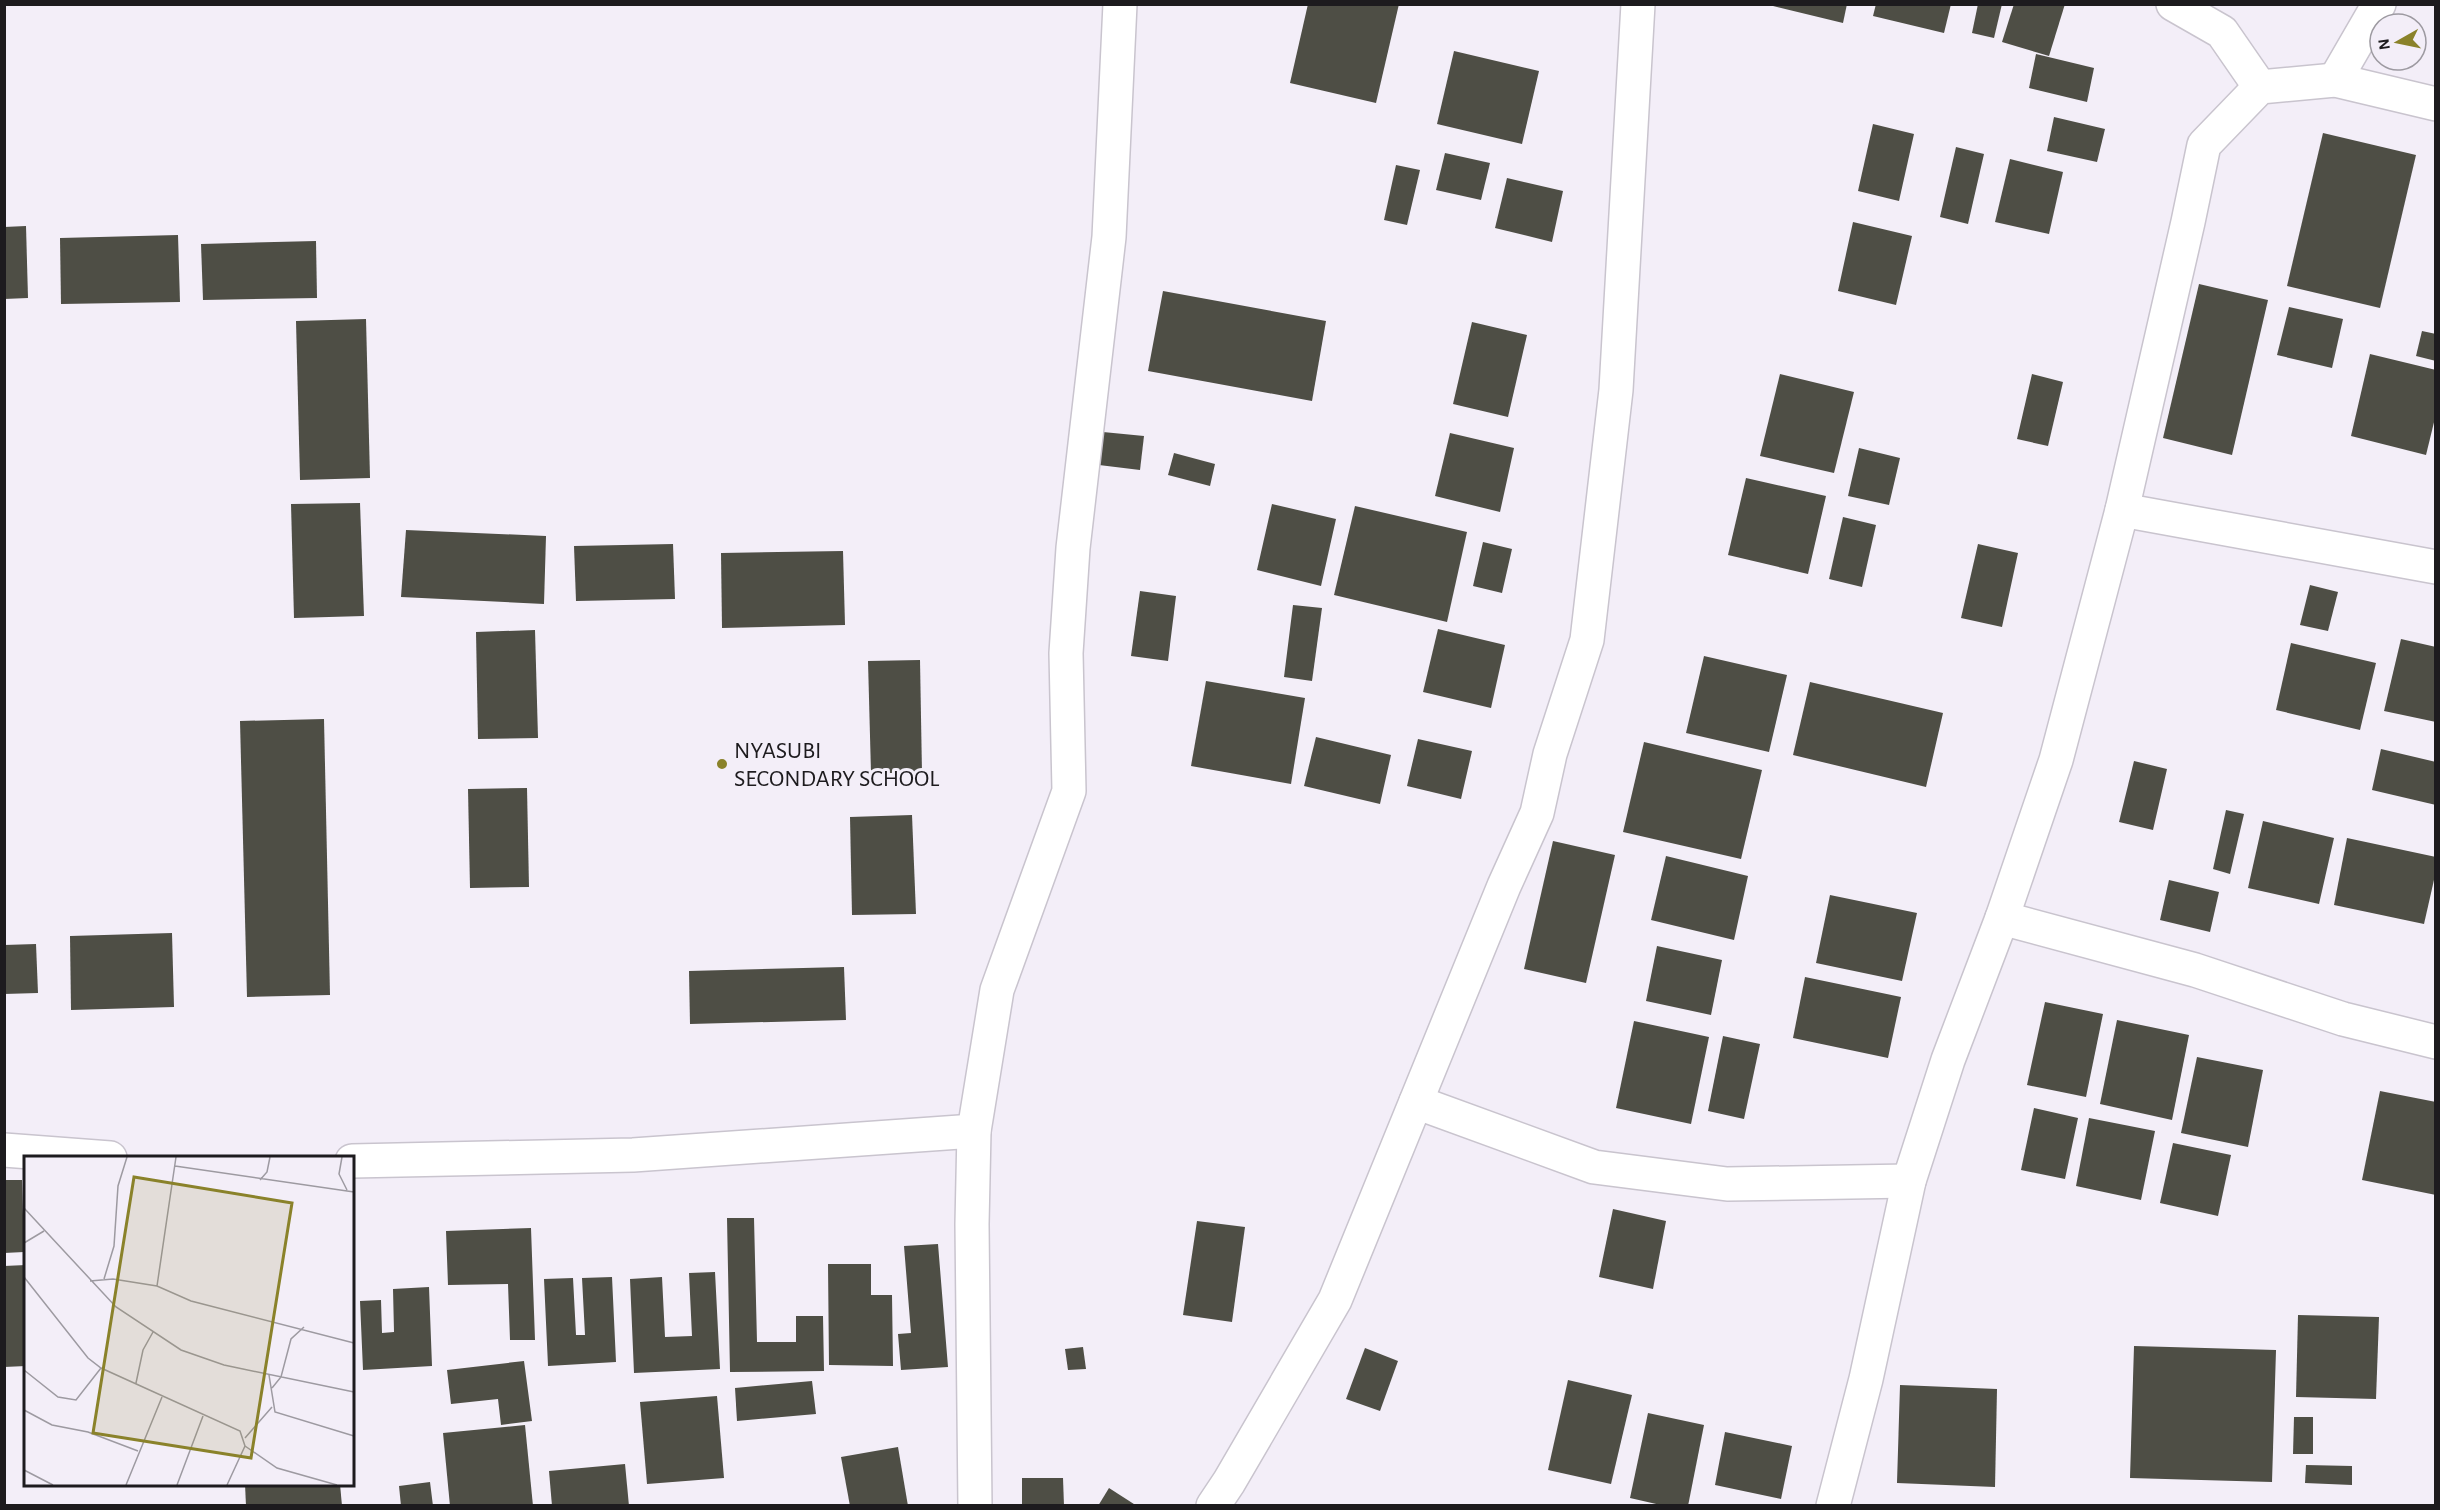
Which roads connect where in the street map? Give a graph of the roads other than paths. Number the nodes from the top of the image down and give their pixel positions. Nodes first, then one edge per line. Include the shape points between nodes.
1 (1120, 4) edge
2 (1638, 4) edge
3 (2173, 4) edge
4 (2379, 4) edge
5 (2336, 80) junction
6 (2260, 87) junction
7 (2436, 104) edge
8 (2122, 510) junction
9 (2436, 567) edge
10 (2002, 918) junction
11 (2436, 1042) edge
12 (1416, 1102) junction
13 (974, 1131) junction
14 (4, 1150) edge
15 (84, 1156) edge
16 (354, 1161) edge
17 (1909, 1181) junction
18 (975, 1506) edge
19 (1213, 1506) edge
20 (1833, 1506) edge

1 - 13 street via 1109,237 1073,548 1066,653 1069,791 997,990
2 - 12 street via 1616,390 1587,640 1550,754 1537,813
3 - 6 street via 2222,32
4 - 5 street
5 - 6 street
5 - 7 street
6 - 8 street via 2204,145
8 - 9 street
8 - 10 street via 2056,760
10 - 11 street via 2195,970 2343,1019
10 - 17 street via 1948,1060
12 - 17 street via 1594,1167 1726,1184
12 - 19 street via 1335,1300
13 - 16 street via 633,1155
13 - 18 street
14 - 15 street
17 - 20 street via 1866,1379

